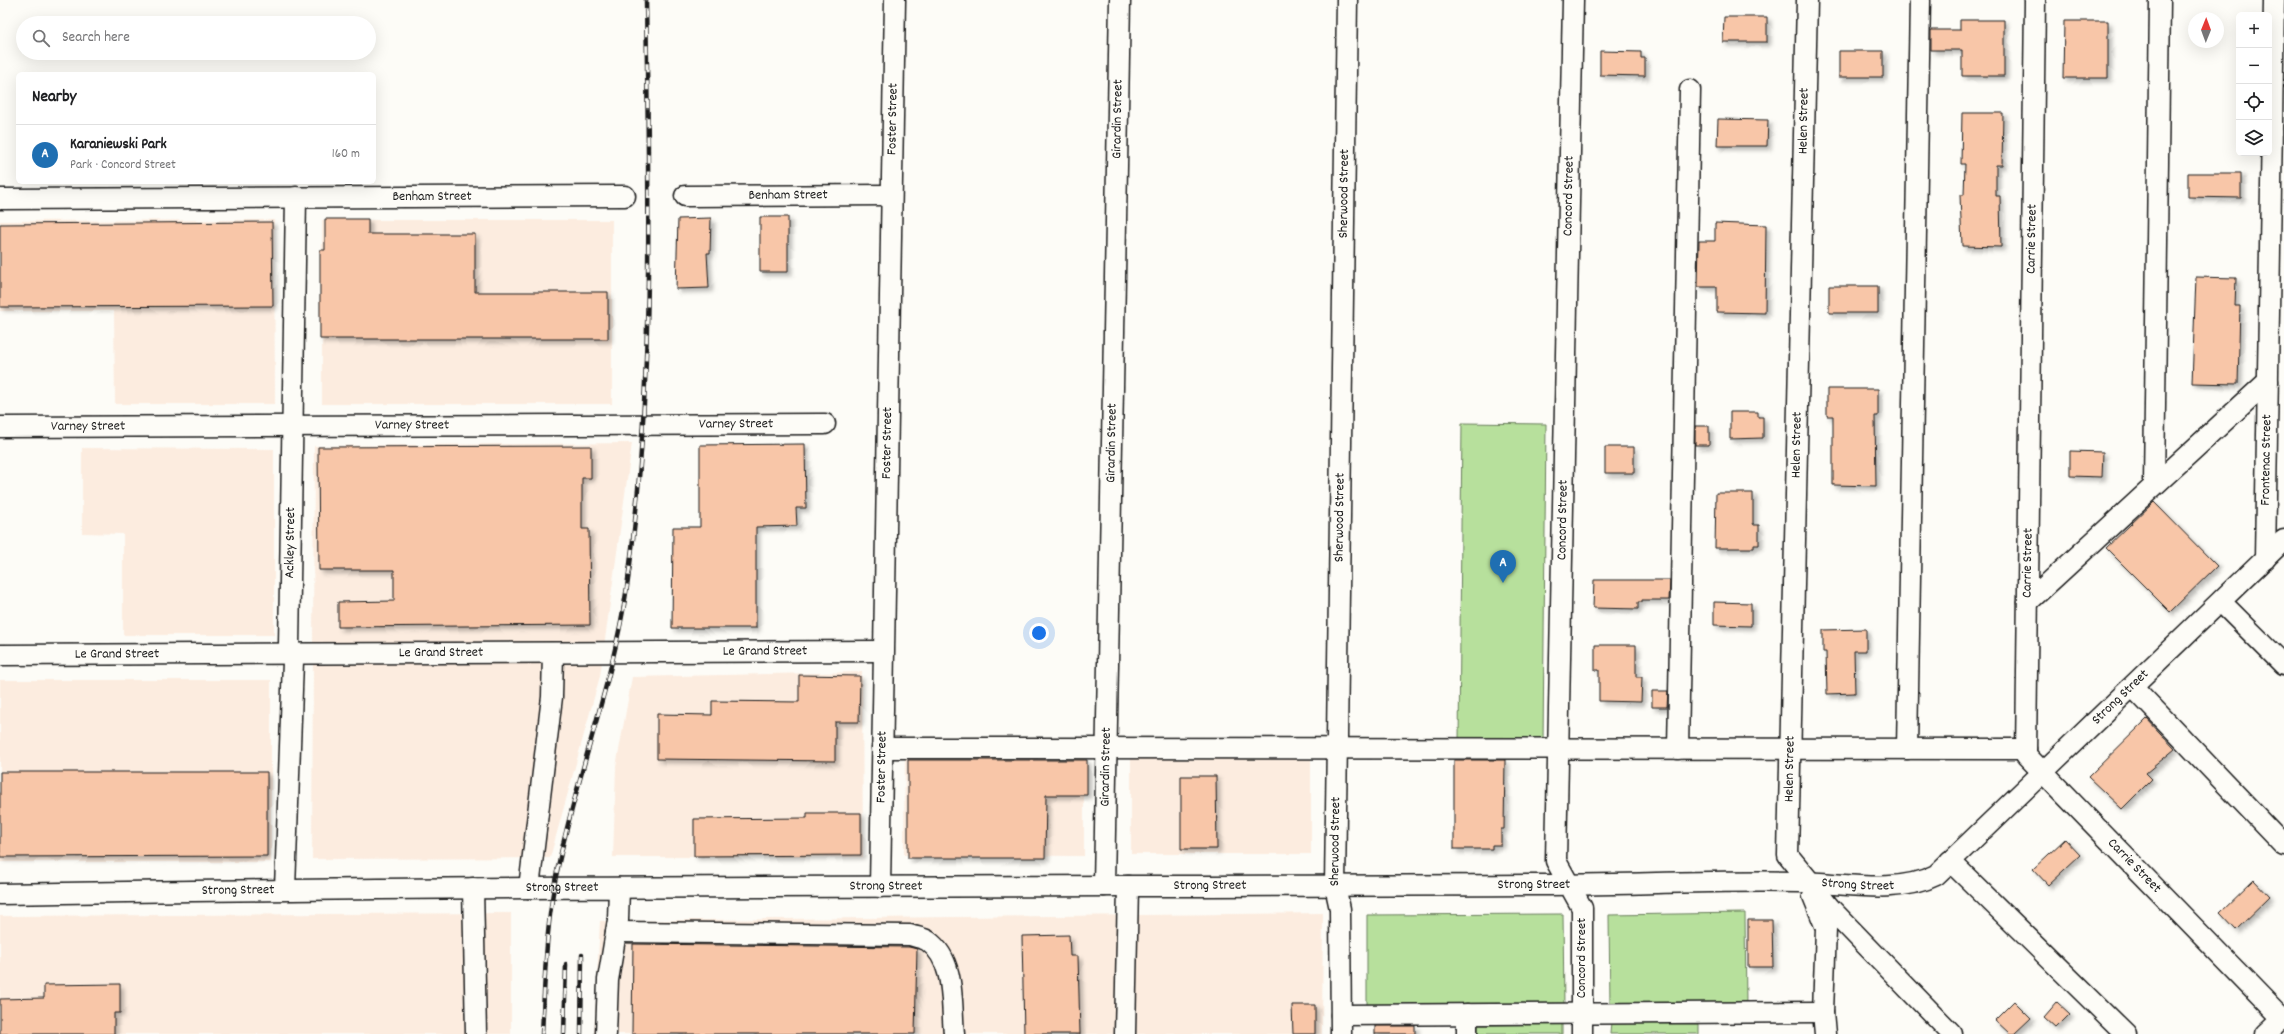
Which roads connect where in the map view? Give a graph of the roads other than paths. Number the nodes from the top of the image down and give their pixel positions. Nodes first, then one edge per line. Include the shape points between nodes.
1 (895, 0) edge
2 (1120, 0) edge
3 (1347, 0) edge
4 (1573, 0) edge
5 (1806, 0) edge
6 (1920, 0) edge
7 (2035, 0) edge
8 (2160, 0) edge
9 (2274, 0) edge
10 (1690, 90) dead end
11 (890, 195) junction
12 (625, 196) dead end
13 (685, 196) dead end
14 (296, 197) junction
15 (0, 198) edge
16 (2268, 381) junction
17 (825, 424) dead end
18 (293, 426) junction
19 (0, 428) edge
20 (2154, 486) junction
21 (2284, 540) edge
22 (2264, 559) junction
23 (2028, 602) junction
24 (2221, 602) junction
25 (883, 652) junction
26 (553, 653) junction
27 (291, 654) junction
28 (0, 655) edge
29 (2284, 665) edge
30 (2133, 687) junction
31 (882, 748) junction
32 (1106, 748) junction
33 (1337, 749) junction
34 (1678, 749) junction
35 (1790, 749) junction
36 (1907, 749) junction
37 (2026, 749) junction
38 (1559, 750) junction
39 (2041, 773) junction
40 (2284, 845) edge
41 (1950, 861) junction
42 (1810, 882) junction
43 (1569, 885) junction
44 (1104, 886) junction
45 (1128, 886) junction
46 (1335, 886) junction
47 (880, 887) junction
48 (473, 888) junction
49 (529, 888) junction
50 (619, 888) junction
51 (285, 889) junction
52 (0, 894) edge
53 (616, 932) junction
54 (1823, 1012) junction
55 (1582, 1013) junction
56 (1467, 1014) junction
57 (2283, 1018) edge
58 (1341, 1024) edge
59 (476, 1034) edge
60 (606, 1034) edge
61 (954, 1034) edge
62 (1125, 1034) edge
63 (1467, 1034) edge
64 (1582, 1034) edge
65 (1825, 1034) edge
66 (1952, 1034) edge
67 (2126, 1034) edge
68 (2266, 1034) edge

1 - 11 street, Foster Street
2 - 32 street, Girardin Street
3 - 33 street, Sherwood Street
4 - 38 street, Concord Street
5 - 35 street, Helen Street
6 - 36 street
7 - 23 street, Carrie Street
8 - 20 street
9 - 16 street, Frontenac Street
10 - 34 street
11 - 13 street, Benham Street
11 - 25 street, Foster Street
12 - 14 street, Benham Street
14 - 15 street, Benham Street
14 - 18 street, Ackley Street
16 - 20 street
16 - 22 street, Frontenac Street
17 - 18 street, Varney Street
18 - 19 street, Varney Street
18 - 27 street, Ackley Street
20 - 23 street
21 - 22 street, Strong Street
22 - 24 street, Strong Street
23 - 37 street, Carrie Street
24 - 29 street
24 - 30 street, Strong Street
25 - 26 street, Le Grand Street
25 - 31 street, Foster Street
26 - 27 street, Le Grand Street
26 - 49 street via 552,698
27 - 28 street, Le Grand Street
27 - 51 street, Ackley Street via 293,661
30 - 39 street, Strong Street
30 - 40 street
31 - 32 street
31 - 47 street, Foster Street
32 - 33 street
32 - 44 street, Girardin Street
33 - 38 street
33 - 46 street, Sherwood Street
34 - 35 street
34 - 38 street
35 - 36 street
35 - 42 street, Helen Street via 1788,856
36 - 37 street
37 - 39 street, Carrie Street via 2026,755
38 - 43 street, Concord Street via 1556,861
39 - 41 street, Strong Street
39 - 57 street, Carrie Street
41 - 42 street, Strong Street via 1936,875 1922,882 1885,886
41 - 67 street
42 - 43 street, Strong Street
42 - 54 street via 1816,907 1826,928
42 - 66 street, Helen Street via 1830,908
43 - 46 street, Strong Street
43 - 55 street, Concord Street via 1582,908
44 - 45 street, Strong Street
44 - 47 street, Strong Street
45 - 46 street, Strong Street
45 - 62 street
46 - 58 street, Sherwood Street via 1340,909
47 - 50 street, Strong Street
48 - 49 street, Strong Street
48 - 51 street, Strong Street
48 - 59 street
49 - 50 street, Strong Street
50 - 53 street
51 - 52 street, Strong Street
53 - 60 street via 608,980
53 - 61 street via 910,935 928,941 943,958 948,972
54 - 55 street
54 - 65 street
55 - 56 street
55 - 64 street, Concord Street
56 - 58 street
56 - 63 street
57 - 68 street

